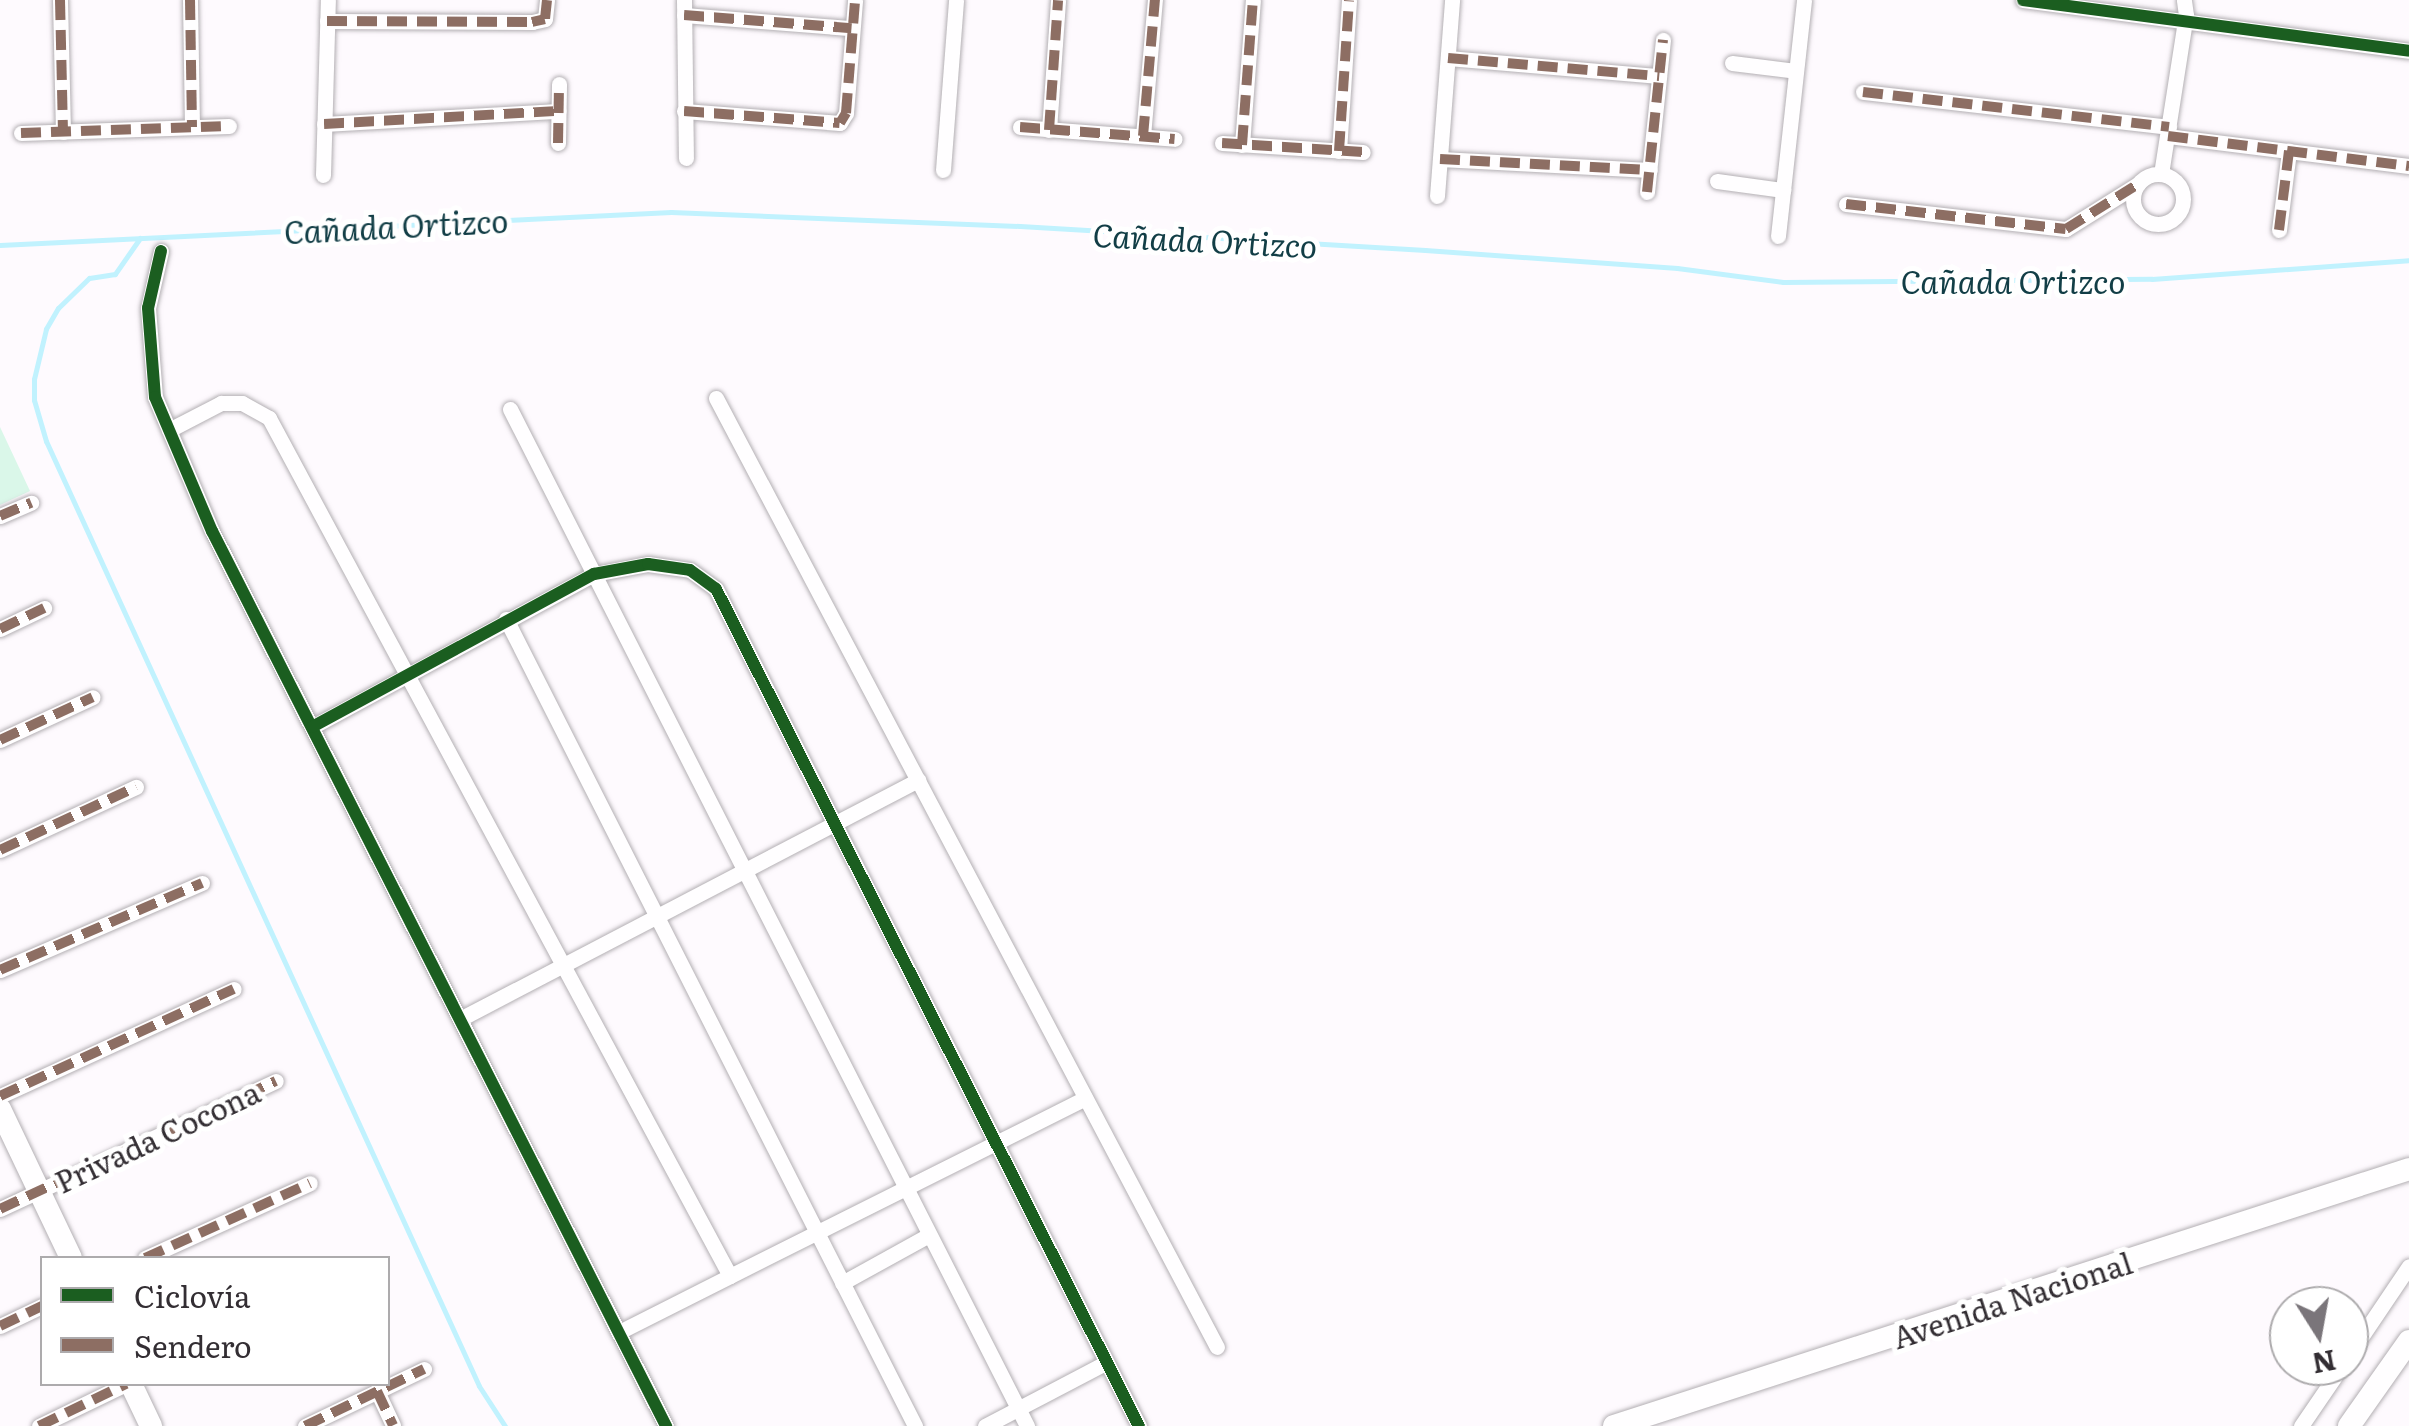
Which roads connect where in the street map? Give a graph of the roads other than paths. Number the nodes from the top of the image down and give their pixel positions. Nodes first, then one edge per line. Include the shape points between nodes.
1 (60, 0) edge
2 (190, 0) edge
3 (328, 0) edge
4 (547, 0) edge
5 (854, 0) edge
6 (956, 0) edge
7 (1058, 0) edge
8 (1155, 0) edge
9 (1253, 0) edge
10 (1349, 0) edge
11 (1452, 0) edge
12 (1804, 0) edge
13 (2023, 0) edge
14 (684, 7) edge
15 (2187, 10) edge
16 (327, 21) junction
17 (851, 28) junction
18 (1662, 40) dead end
19 (2409, 52) edge
20 (1448, 58) junction
21 (1732, 63) dead end
22 (1796, 72) junction
23 (1659, 76) junction
24 (559, 84) dead end
25 (1864, 92) dead end
26 (559, 111) junction
27 (684, 111) junction
28 (324, 124) junction
29 (228, 126) dead end
30 (192, 128) junction
31 (1020, 128) dead end
32 (1048, 130) junction
33 (63, 132) junction
34 (2169, 132) junction
35 (21, 134) dead end
36 (1143, 136) junction
37 (1175, 139) dead end
38 (558, 143) dead end
39 (1222, 143) dead end
40 (1242, 144) junction
41 (1339, 151) junction
42 (2289, 151) junction
43 (1364, 152) dead end
44 (686, 158) dead end
45 (1440, 159) junction
46 (2409, 166) edge
47 (943, 170) dead end
48 (1650, 170) junction
49 (2161, 174) junction
50 (323, 175) dead end
51 (1717, 181) dead end
52 (2138, 184) junction
53 (1783, 190) junction
54 (1648, 192) dead end
55 (1437, 196) dead end
56 (1846, 204) dead end
57 (2279, 230) dead end
58 (1778, 236) dead end
59 (161, 251) dead end
60 (716, 398) dead end
61 (510, 409) dead end
62 (170, 430) junction
63 (30, 502) dead end
64 (0, 516) edge
65 (594, 574) junction
66 (44, 608) dead end
67 (506, 618) junction
68 (0, 630) edge
69 (406, 674) junction
70 (92, 697) dead end
71 (312, 727) junction
72 (0, 740) edge
73 (918, 780) junction
74 (136, 787) dead end
75 (834, 824) junction
76 (0, 850) edge
77 (744, 870) junction
78 (202, 882) dead end
79 (656, 916) junction
80 (562, 965) junction
81 (0, 970) edge
82 (234, 989) dead end
83 (460, 1018) junction
84 (276, 1081) dead end
85 (0, 1096) edge
86 (1086, 1098) junction
87 (0, 1109) edge
88 (994, 1143) junction
89 (2409, 1169) edge
90 (310, 1184) dead end
91 (906, 1188) junction
92 (39, 1191) junction
93 (0, 1210) edge
94 (817, 1232) junction
95 (929, 1234) junction
96 (70, 1256) edge
97 (148, 1256) edge
98 (2409, 1266) edge
99 (730, 1276) junction
100 (842, 1283) junction
101 (40, 1307) edge
102 (2369, 1325) edge
103 (0, 1326) edge
104 (618, 1332) junction
105 (2409, 1341) edge
106 (1217, 1346) dead end
107 (1105, 1363) junction
108 (424, 1369) dead end
109 (124, 1386) edge
110 (129, 1386) edge
111 (389, 1386) edge
112 (390, 1386) edge
113 (2329, 1386) edge
114 (377, 1392) junction
115 (1018, 1409) junction
116 (40, 1426) edge
117 (151, 1426) edge
118 (305, 1426) edge
119 (393, 1426) edge
120 (666, 1426) edge
121 (915, 1426) edge
122 (985, 1426) edge
123 (1026, 1426) edge
124 (1139, 1426) edge
125 (1614, 1426) edge
126 (2302, 1426) edge
127 (2350, 1426) edge

1 - 33 street
2 - 30 street
3 - 16 street
4 - 16 street via 545,19 532,22
5 - 17 street
6 - 47 street
7 - 32 street
8 - 36 street
9 - 40 street
10 - 41 street
11 - 20 street
12 - 22 street
13 - 15 street
14 - 17 street
14 - 27 street
15 - 19 street
15 - 34 street
16 - 28 street
17 - 27 street via 840,124
18 - 23 street
20 - 23 street
20 - 45 street
21 - 22 street
22 - 53 street
23 - 48 street
24 - 26 street
25 - 34 street
26 - 28 street
26 - 38 street
27 - 44 street
28 - 50 street
29 - 30 street
30 - 33 street
31 - 32 street
32 - 36 street
33 - 35 street
34 - 42 street
34 - 49 street
36 - 37 street
39 - 40 street
40 - 41 street
41 - 43 street
42 - 46 street
42 - 57 street
45 - 48 street
45 - 55 street
48 - 54 street
49 - 52 street
49 - 52 street via 2182,191 2176,217 2163,224 2141,217 2134,207
51 - 53 street
52 - 56 street via 2066,229
53 - 58 street
59 - 62 street via 148,308 155,397
60 - 73 street
61 - 65 street
62 - 69 street via 220,403 242,403 268,418
62 - 71 street via 212,531
63 - 64 street
65 - 67 street
65 - 75 street via 648,564 690,570 716,589
65 - 77 street
66 - 68 street
67 - 69 street
67 - 79 street
69 - 71 street
69 - 80 street
70 - 72 street
71 - 83 street
73 - 75 street
73 - 86 street
74 - 76 street
75 - 77 street
75 - 88 street
77 - 79 street
77 - 91 street
78 - 81 street
79 - 80 street
79 - 94 street
80 - 83 street
80 - 99 street
82 - 85 street
83 - 104 street
84 - 92 street, Privada Cocona
86 - 88 street
86 - 106 street
87 - 92 main road
88 - 91 street
88 - 107 street
89 - 125 main road, Avenida Nacional
90 - 97 street
91 - 94 street
91 - 95 street
92 - 93 street, Privada Cocona
92 - 96 main road
94 - 99 street
94 - 100 street
95 - 100 street
95 - 115 street
98 - 102 street
99 - 104 street
100 - 121 street
101 - 103 street
104 - 120 street
105 - 127 main road
107 - 115 street
107 - 124 street
108 - 112 street
109 - 116 street
110 - 117 main road
111 - 114 street
113 - 126 street
114 - 118 street
114 - 119 street
115 - 122 street
115 - 123 street

